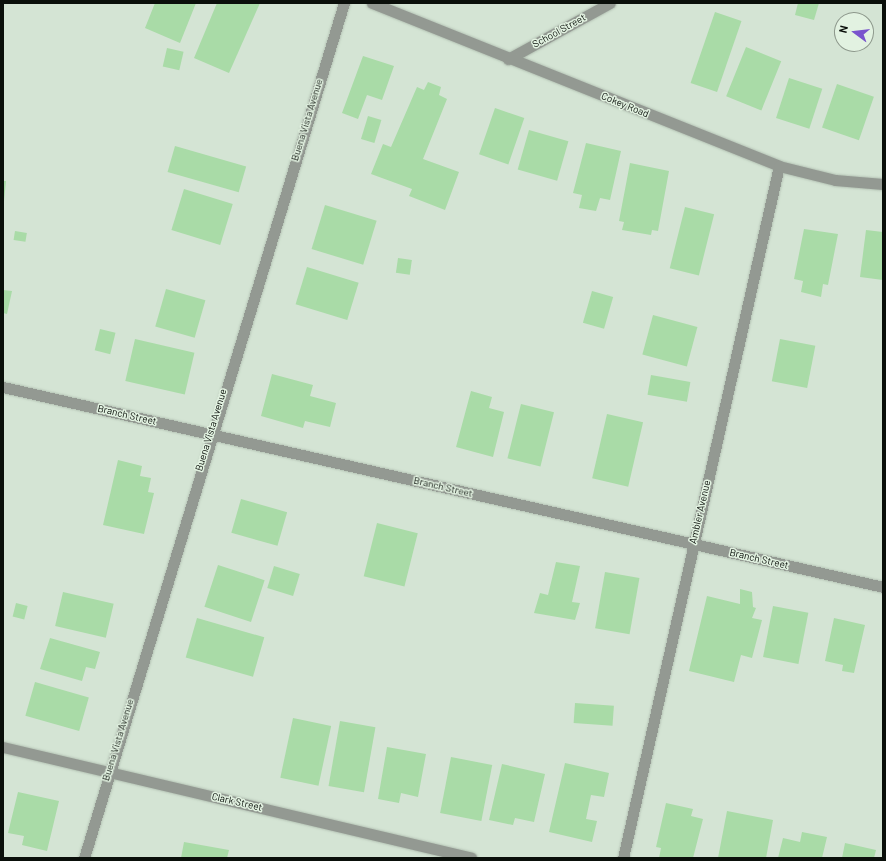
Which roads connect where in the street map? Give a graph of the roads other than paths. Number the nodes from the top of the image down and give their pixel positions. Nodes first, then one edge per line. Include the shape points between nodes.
1 (344, 3) edge
2 (372, 3) edge
3 (610, 3) edge
4 (508, 59) junction
5 (779, 166) junction
6 (883, 184) edge
7 (3, 387) edge
8 (210, 434) junction
9 (692, 544) junction
10 (883, 587) edge
11 (3, 748) edge
12 (109, 772) junction
13 (84, 858) edge
14 (471, 858) edge
15 (623, 858) edge

1 - 8 street, Buena Vista Avenue
2 - 4 street, Cokey Road
3 - 4 street, School Street
4 - 5 street, Cokey Road
5 - 6 street, Cokey Road via 835,180
5 - 9 street, Ambler Avenue
7 - 8 street, Branch Street
8 - 9 street, Branch Street
8 - 12 street, Buena Vista Avenue
9 - 10 street, Branch Street
9 - 15 street, Ambler Avenue
11 - 12 street, Clark Street
12 - 13 street, Buena Vista Avenue
12 - 14 street, Clark Street

